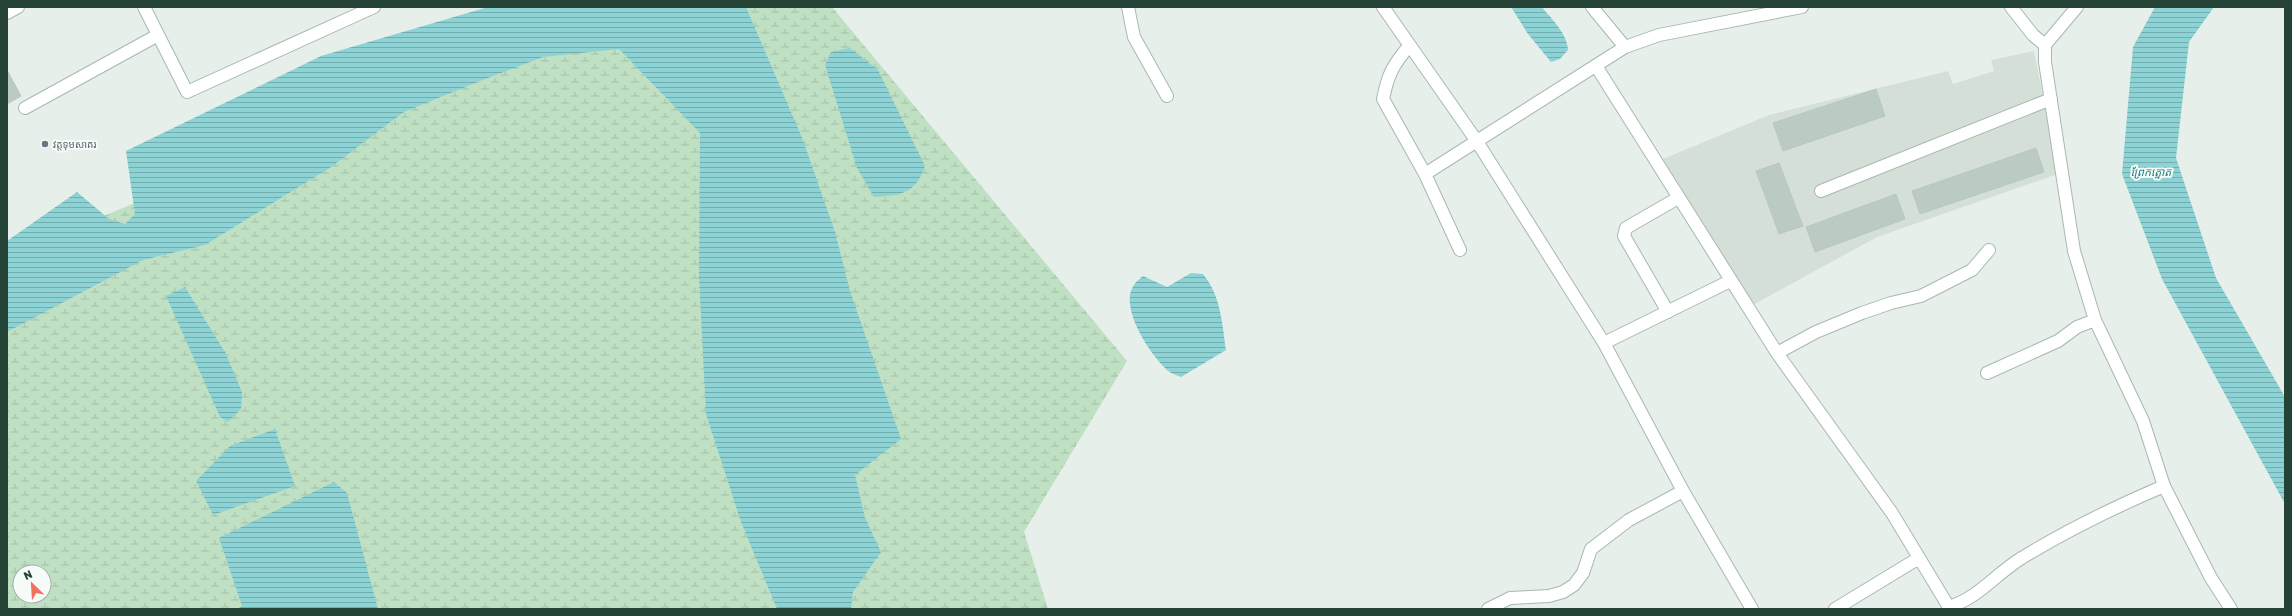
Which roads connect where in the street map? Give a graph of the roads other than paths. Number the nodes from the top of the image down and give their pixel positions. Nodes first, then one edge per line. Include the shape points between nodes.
1 (18, 7) edge
2 (144, 7) edge
3 (374, 7) edge
4 (1128, 7) edge
5 (1383, 7) edge
6 (1592, 7) edge
7 (1802, 7) edge
8 (2011, 7) edge
9 (2078, 7) edge
10 (7, 12) edge
11 (158, 35) junction
12 (2045, 45) junction
13 (1409, 46) junction
14 (1625, 48) junction
15 (1596, 66) junction
16 (1167, 96) dead end
17 (2051, 99) junction
18 (25, 108) dead end
19 (1476, 140) junction
20 (1425, 174) junction
21 (1821, 191) dead end
22 (1678, 198) junction
23 (1460, 250) dead end
24 (1989, 250) dead end
25 (1730, 281) junction
26 (1668, 312) junction
27 (2095, 320) junction
28 (1604, 344) junction
29 (1777, 353) junction
30 (1987, 373) dead end
31 (2164, 486) junction
32 (1683, 491) junction
33 (1919, 558) junction
34 (1950, 608) edge
35 (1488, 609) edge
36 (1752, 609) edge
37 (1835, 609) edge
38 (2231, 609) edge

1 - 10 street
2 - 11 street
3 - 11 street via 187,92
4 - 16 street via 1134,37
5 - 13 street
6 - 14 street
7 - 14 street via 1659,35
8 - 12 street via 2033,35
9 - 12 street
11 - 18 street
12 - 17 street
13 - 19 street
13 - 20 street via 1394,63 1383,99
14 - 15 street
15 - 19 street
15 - 22 street
17 - 21 street
17 - 27 street via 2074,251
19 - 20 street
19 - 28 street
20 - 23 street
22 - 25 street
22 - 26 street via 1623,231
24 - 29 street via 1972,270 1921,296 1862,313 1816,332
25 - 26 street
25 - 29 street
26 - 28 street
27 - 30 street via 2078,327 2058,341
27 - 31 street via 2143,421
28 - 32 street
29 - 33 street via 1892,513
31 - 34 street via 2026,555 1975,594
31 - 38 street via 2211,578
32 - 35 street via 1629,520 1591,549 1583,573 1574,585 1563,592 1549,596 1510,598
32 - 36 street
33 - 34 street
33 - 37 street

